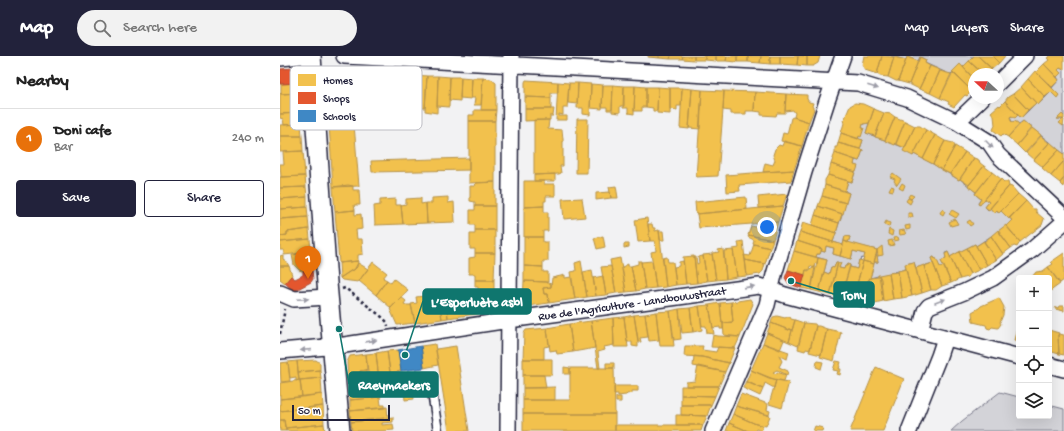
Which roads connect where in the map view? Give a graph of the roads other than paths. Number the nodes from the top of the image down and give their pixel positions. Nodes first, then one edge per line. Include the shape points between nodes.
1 (302, 56) edge
2 (310, 56) edge
3 (344, 56) edge
4 (844, 56) edge
5 (1025, 56) edge
6 (280, 58) edge
7 (511, 61) edge
8 (311, 66) edge
9 (1004, 77) edge
10 (834, 82) junction
11 (976, 104) edge
12 (957, 122) junction
13 (317, 130) edge
14 (1064, 217) edge
15 (1064, 222) edge
16 (770, 290) junction
17 (280, 293) edge
18 (333, 293) junction
19 (509, 321) junction
20 (920, 331) junction
21 (945, 338) junction
22 (332, 347) junction
23 (280, 351) edge
24 (1016, 356) edge
25 (1052, 366) edge
26 (1064, 369) edge
27 (430, 379) dead end
28 (340, 431) edge
29 (438, 431) edge
30 (508, 431) edge
31 (713, 431) edge
32 (909, 431) edge

1 - 6 street
2 - 8 street
3 - 7 street
4 - 10 street
5 - 9 street
7 - 10 street
7 - 19 street
10 -> 12 street via 858,83 907,98
10 - 16 street via 804,172
11 - 12 street
12 -> 14 street via 989,142 998,155
13 - 18 street
20 -> 15 street via 925,311 929,306 993,278 1032,250
19 -> 16 street, Rue de l'Agriculture - Landbouwstraat via 759,286
16 - 20 street, Rue de l'Agriculture - Landbouwstraat
16 - 31 street via 766,306
17 -> 18 street via 294,299
18 - 22 street
22 -> 19 street, Rue de l'Agriculture - Landbouwstraat
19 - 30 street
20 - 21 street, Rue de l'Agriculture - Landbouwstraat
21 - 24 street, Rue de l'Agriculture - Landbouwstraat
21 - 32 street
22 -> 23 street, Rue de l'Agriculture - Landbouwstraat
22 - 28 street
25 - 26 street
27 - 29 lane

